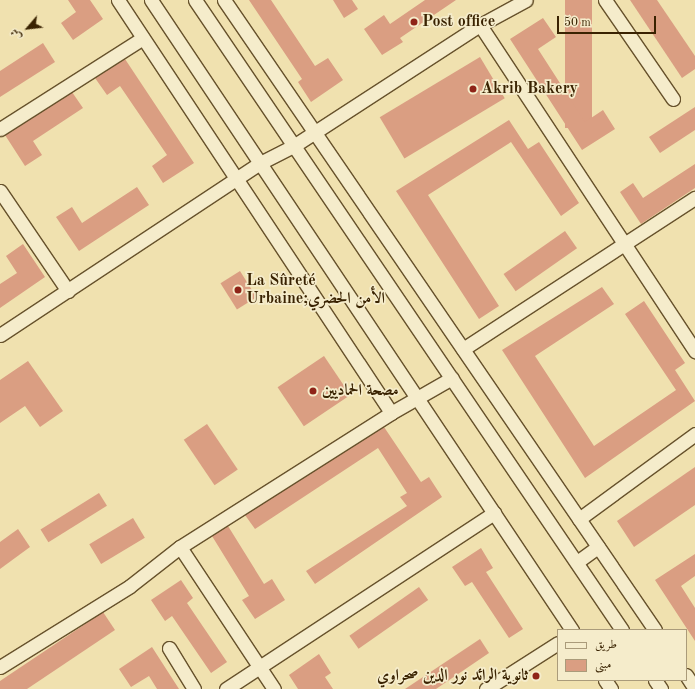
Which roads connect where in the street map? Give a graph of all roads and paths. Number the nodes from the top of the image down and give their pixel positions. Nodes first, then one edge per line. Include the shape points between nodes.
1 (118, 0) edge
2 (151, 0) edge
3 (195, 0) edge
4 (224, 0) edge
5 (526, 0) edge
6 (605, 0) edge
7 (480, 25) junction
8 (143, 38) junction
9 (673, 99) dead end
10 (0, 129) edge
11 (314, 132) junction
12 (294, 145) junction
13 (260, 163) junction
14 (237, 179) junction
15 (0, 192) edge
16 (695, 198) edge
17 (623, 245) junction
18 (68, 291) junction
19 (0, 335) edge
20 (464, 349) junction
21 (695, 352) edge
22 (452, 378) junction
23 (417, 398) junction
24 (391, 413) junction
25 (695, 434) edge
26 (494, 513) junction
27 (579, 519) junction
28 (180, 547) junction
29 (598, 547) junction
30 (578, 562) junction
31 (571, 629) edge
32 (621, 629) edge
33 (654, 629) edge
34 (557, 644) edge
35 (169, 648) dead end
36 (0, 667) edge
37 (260, 667) junction
38 (687, 676) edge
39 (695, 688) edge
40 (194, 689) edge
41 (226, 689) edge
42 (274, 689) edge
43 (486, 689) edge

1 - 8 street
2 - 13 street
3 - 12 street
4 - 11 street
5 - 7 street
6 - 9 street
7 - 11 street
7 - 17 street
8 - 10 street
8 - 14 street
11 - 12 street
11 - 20 street
12 - 13 street
12 - 22 street
13 - 14 street
13 - 23 street
14 - 18 street
14 - 24 street
15 - 18 street
16 - 17 street
17 - 20 street
17 - 21 street
18 - 19 street
20 - 27 street
22 - 23 street
22 - 30 street
23 - 24 street
23 - 26 street
24 - 28 street
25 - 27 street
26 - 31 street
26 - 37 street
27 - 29 street
28 - 36 street via 130,586
28 - 37 street
29 - 30 street
29 - 33 street
30 - 32 street
34 - 43 street
35 - 40 street
37 - 41 street
37 - 42 street
38 - 39 street

